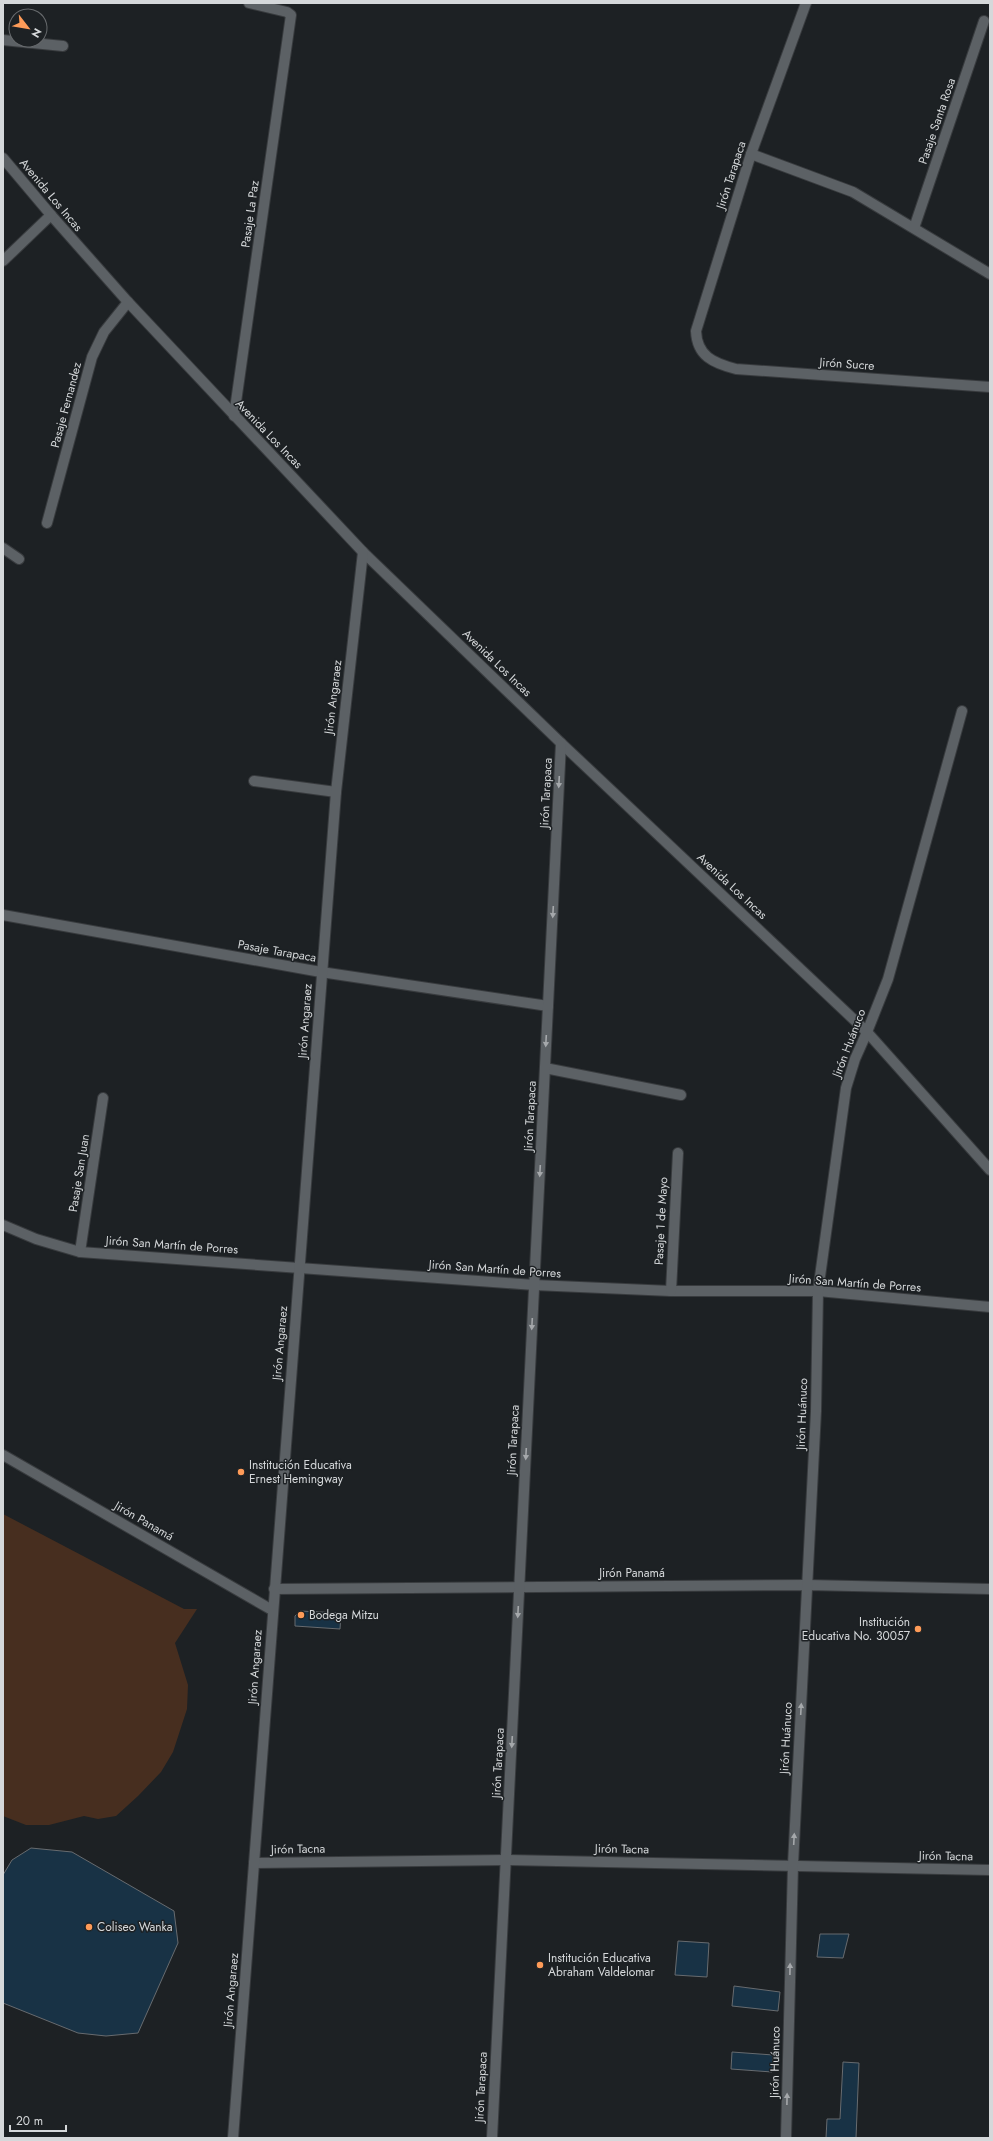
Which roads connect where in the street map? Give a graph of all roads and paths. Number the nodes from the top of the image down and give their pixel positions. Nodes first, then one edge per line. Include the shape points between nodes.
1 (250, 3) edge
2 (806, 3) edge
3 (984, 21) dead end
4 (3, 40) edge
5 (63, 46) dead end
6 (751, 154) junction
7 (3, 158) edge
8 (51, 215) junction
9 (914, 228) junction
10 (3, 260) edge
11 (990, 274) edge
12 (128, 302) junction
13 (706, 355) joint
14 (990, 387) edge
15 (234, 416) junction
16 (47, 523) dead end
17 (3, 548) edge
18 (363, 552) junction
19 (19, 559) dead end
20 (962, 711) dead end
21 (561, 743) junction
22 (254, 781) dead end
23 (336, 792) junction
24 (3, 915) edge
25 (321, 972) junction
26 (548, 1006) junction
27 (868, 1032) junction
28 (545, 1068) junction
29 (681, 1095) dead end
30 (103, 1098) dead end
31 (678, 1153) dead end
32 (990, 1170) edge
33 (3, 1225) edge
34 (80, 1252) junction
35 (300, 1267) junction
36 (534, 1285) junction
37 (671, 1291) junction
38 (818, 1291) junction
39 (990, 1307) edge
40 (3, 1455) edge
41 (807, 1585) junction
42 (519, 1586) junction
43 (274, 1589) junction
44 (990, 1589) edge
45 (272, 1610) junction
46 (506, 1860) junction
47 (254, 1863) junction
48 (793, 1865) junction
49 (990, 1870) edge
50 (233, 2138) edge
51 (492, 2138) edge
52 (786, 2138) edge

1 - 15 street, Pasaje La Paz via 291,15
2 - 6 street, Jirón Tarapaca
3 - 9 street, Pasaje Santa Rosa
4 - 5 street
6 - 9 street via 853,192
6 - 13 street, Jirón Tarapaca via 696,331 697,343
7 - 8 street, Avenida Los Incas
8 - 10 street
8 - 12 street, Avenida Los Incas
9 - 11 street
12 - 15 street, Avenida Los Incas
12 - 16 street, Pasaje Fernandez via 104,332 92,357
13 - 14 street, Jirón Sucre via 719,365 736,369
15 - 18 street, Avenida Los Incas
17 - 19 street
18 - 21 street, Avenida Los Incas
18 - 23 street, Jirón Angaraez
20 - 27 street, Jirón Huánuco via 888,979
21 -> 26 street, Jirón Tarapaca
21 - 27 street, Avenida Los Incas
22 - 23 street
23 - 25 street, Jirón Angaraez
24 - 25 street, Pasaje Tarapaca
25 - 26 street, Pasaje Tarapaca
25 - 35 street, Jirón Angaraez
26 -> 28 street, Jirón Tarapaca
27 - 32 street, Avenida Los Incas
27 - 38 street, Jirón Huánuco via 855,1059 846,1088
28 - 29 street
28 -> 36 street, Jirón Tarapaca
30 - 34 street, Pasaje San Juan
31 - 37 street, Pasaje 1 de Mayo
33 - 34 street, Jirón San Martín de Porres via 36,1239
34 - 35 street, Jirón San Martín de Porres
35 - 36 street, Jirón San Martín de Porres
35 - 43 street, Jirón Angaraez
36 - 37 street, Jirón San Martín de Porres
36 -> 42 street, Jirón Tarapaca
37 - 38 street, Jirón San Martín de Porres
38 - 39 street, Jirón San Martín de Porres
38 - 41 street, Jirón Huánuco via 816,1411
40 - 45 street, Jirón Panamá
41 - 42 street, Jirón Panamá
41 - 44 street, Jirón Panamá
48 -> 41 street, Jirón Huánuco
42 - 43 street, Jirón Panamá
42 -> 46 street, Jirón Tarapaca
43 - 45 street, Jirón Angaraez
45 - 47 street, Jirón Angaraez
46 - 47 street, Jirón Tacna
46 - 48 street, Jirón Tacna
46 - 51 street, Jirón Tarapaca
47 - 50 street, Jirón Angaraez
48 - 49 street, Jirón Tacna
52 -> 48 street, Jirón Huánuco

